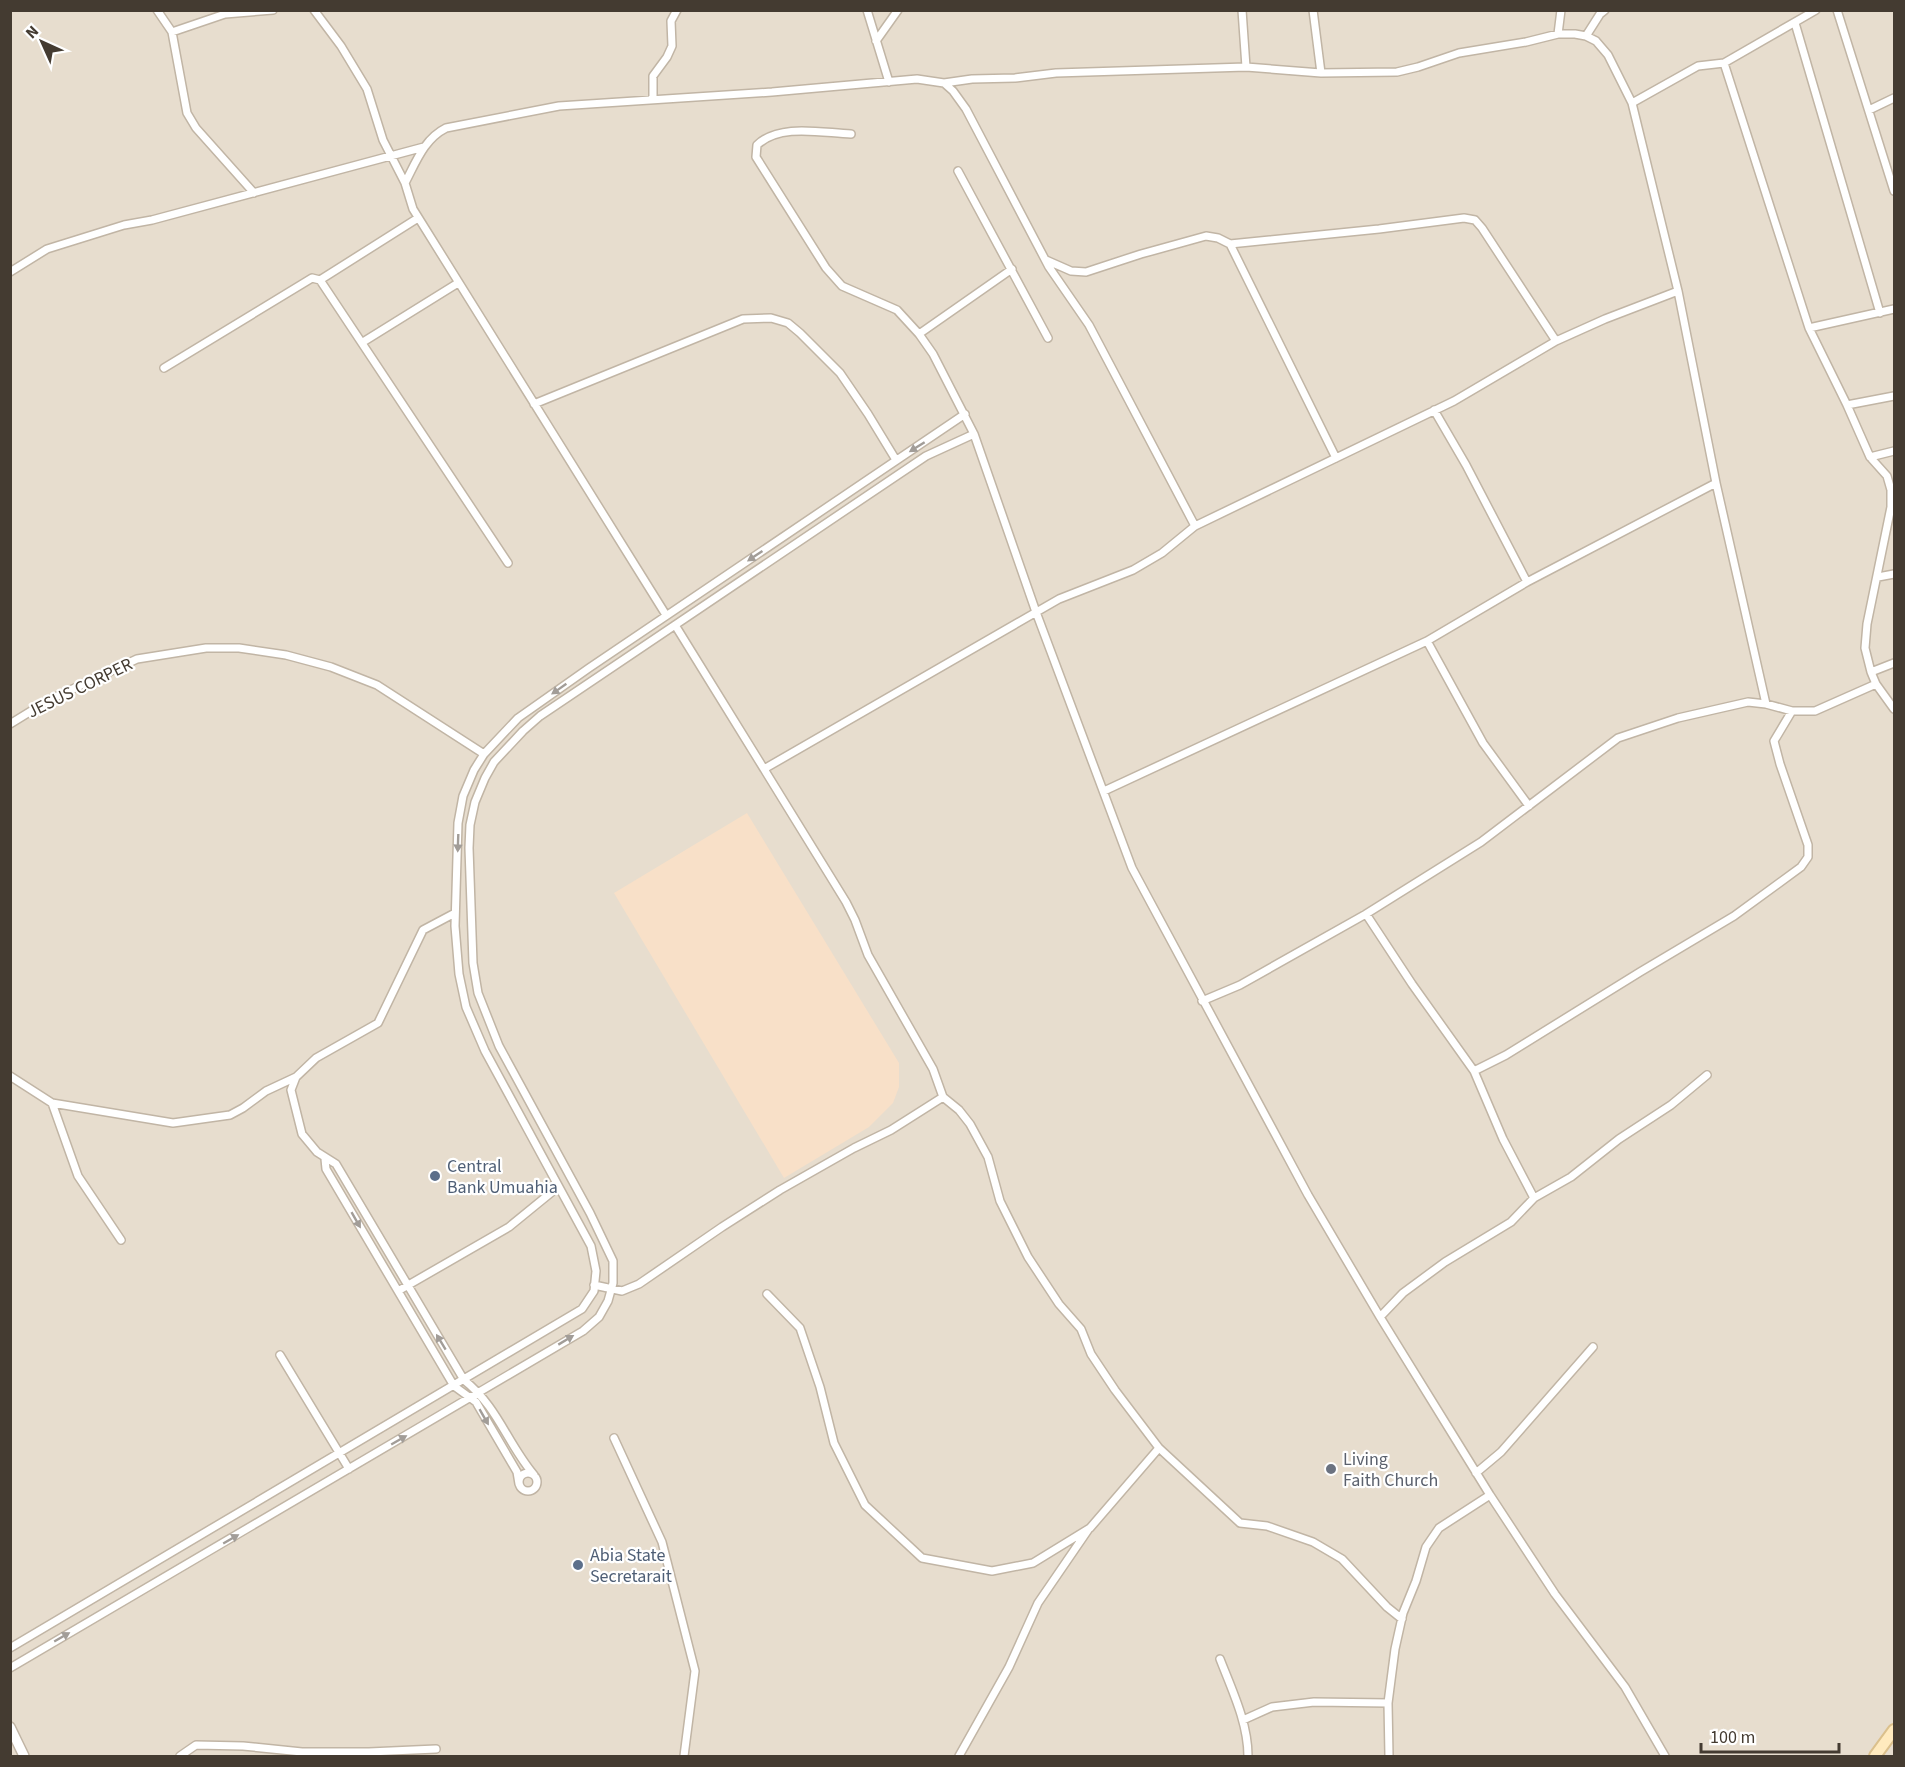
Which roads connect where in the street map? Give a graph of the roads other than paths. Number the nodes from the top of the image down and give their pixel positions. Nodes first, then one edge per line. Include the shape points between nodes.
1 (157, 10) edge
2 (273, 10) edge
3 (314, 10) edge
4 (677, 10) edge
5 (867, 10) edge
6 (898, 10) edge
7 (1242, 10) edge
8 (1313, 10) edge
9 (1561, 10) edge
10 (1605, 10) edge
11 (1816, 10) edge
12 (1837, 10) edge
13 (1795, 23) junction
14 (172, 32) junction
15 (1558, 33) junction
16 (1586, 36) junction
17 (876, 41) junction
18 (1724, 63) junction
19 (1246, 67) junction
20 (1321, 73) junction
21 (889, 82) junction
22 (944, 83) junction
23 (653, 99) junction
24 (1894, 99) edge
25 (1632, 103) junction
26 (1869, 110) junction
27 (851, 134) dead end
28 (424, 147) junction
29 (391, 156) junction
30 (958, 171) dead end
31 (405, 183) junction
32 (1894, 191) edge
33 (255, 193) junction
34 (418, 218) junction
35 (1230, 244) junction
36 (1046, 260) junction
37 (1011, 269) junction
38 (10, 272) edge
39 (320, 280) junction
40 (458, 283) junction
41 (1678, 291) junction
42 (1894, 309) edge
43 (1880, 313) junction
44 (1809, 328) junction
45 (919, 334) junction
46 (1048, 338) dead end
47 (1556, 341) junction
48 (363, 342) junction
49 (164, 368) dead end
50 (1894, 396) edge
51 (534, 404) junction
52 (1847, 405) junction
53 (1434, 410) junction
54 (965, 414) junction
55 (974, 434) junction
56 (1894, 451) edge
57 (1870, 457) junction
58 (1336, 458) junction
59 (896, 460) junction
60 (1716, 483) junction
61 (1893, 507) edge
62 (814, 516) junction
63 (822, 526) junction
64 (1195, 526) junction
65 (508, 563) dead end
66 (1894, 574) edge
67 (1878, 577) junction
68 (1527, 582) junction
69 (1036, 612) junction
70 (666, 615) junction
71 (675, 625) junction
72 (1427, 641) junction
73 (1894, 663) edge
74 (582, 672) junction
75 (1871, 672) junction
76 (589, 683) junction
77 (1876, 684) junction
78 (1766, 704) junction
79 (1894, 709) edge
80 (1792, 711) junction
81 (10, 724) edge
82 (484, 754) junction
83 (764, 769) junction
84 (1104, 791) junction
85 (1529, 806) junction
86 (455, 913) junction
87 (1366, 914) junction
88 (1202, 1001) junction
89 (1474, 1071) junction
90 (10, 1076) edge
91 (1707, 1076) dead end
92 (296, 1077) junction
93 (944, 1098) junction
94 (52, 1103) junction
95 (325, 1159) junction
96 (558, 1186) junction
97 (1534, 1198) junction
98 (121, 1240) dead end
99 (407, 1285) junction
100 (594, 1286) junction
101 (611, 1289) junction
102 (398, 1291) junction
103 (767, 1294) dead end
104 (1380, 1317) junction
105 (1593, 1347) dead end
106 (280, 1355) dead end
107 (464, 1380) junction
108 (453, 1386) junction
109 (479, 1392) junction
110 (470, 1398) junction
111 (614, 1438) dead end
112 (1159, 1448) junction
113 (339, 1454) junction
114 (349, 1469) junction
115 (1476, 1473) junction
116 (534, 1475) junction
117 (519, 1484) junction
118 (1490, 1495) junction
119 (1090, 1527) junction
120 (1402, 1618) junction
121 (10, 1648) edge
122 (1220, 1659) dead end
123 (10, 1668) edge
124 (1388, 1703) junction
125 (1243, 1720) junction
126 (10, 1727) edge
127 (1894, 1730) edge
128 (436, 1749) dead end
129 (24, 1756) edge
130 (180, 1756) edge
131 (684, 1756) edge
132 (959, 1756) edge
133 (1248, 1756) edge
134 (1389, 1756) edge
135 (1665, 1756) edge
136 (1875, 1756) edge

1 - 14 street
2 - 14 street via 225,14
3 - 29 street via 367,89
4 - 23 street via 671,21 672,46 653,76
5 - 17 street
6 - 17 street
7 - 19 street
8 - 20 street
9 - 15 street
10 - 16 street
11 - 13 street
12 - 26 street
13 - 18 street
13 - 43 street
14 - 33 street via 187,113
15 - 16 street
15 - 20 street via 1459,53 1397,72
16 - 25 street via 1608,55
17 - 21 street
18 - 25 street via 1698,66
18 - 44 street
19 - 20 street
19 - 22 street via 1056,73
21 - 22 street via 917,79
21 - 23 street
22 - 36 street via 966,109
23 - 28 street via 559,106 446,128
24 - 26 street
25 - 41 street
26 - 32 street
27 - 45 street via 796,131 765,138 757,145 756,157 826,268 842,286 897,310
28 - 29 street
28 - 31 street
29 - 31 street
29 - 33 street
30 - 37 street
31 - 34 street
33 - 38 street via 124,225 47,249
34 - 39 street
34 - 40 street
35 - 36 street via 1206,236 1086,272 1071,271
35 - 47 street via 1464,218 1475,220
35 - 58 street
36 - 64 street via 1089,325
37 - 45 street
37 - 46 street
39 - 48 street
39 - 49 street via 312,278
40 - 48 street
40 - 51 street
41 - 47 street
41 - 60 street
42 - 43 street
43 - 44 street
44 - 52 street
45 - 54 street
47 - 53 street
48 - 65 street
50 - 52 street
51 - 59 street via 743,319 771,318 788,323 840,373
51 - 70 street
52 - 57 street
53 - 58 street
53 - 68 street
54 - 55 street
54 -> 59 street
55 - 63 street via 927,456
55 - 69 street
56 - 57 street
57 - 61 street via 1887,476
58 - 64 street
59 - 62 street
60 - 68 street
60 - 78 street
61 - 67 street
62 - 63 street
62 -> 70 street
63 - 71 street
64 - 69 street via 1133,570
66 - 67 street
67 - 75 street via 1865,648
68 - 72 street
69 - 83 street
69 - 84 street
70 - 74 street
71 - 76 street
71 - 83 street
72 - 84 street
72 - 85 street via 1483,743
73 - 75 street
74 - 76 street
74 -> 82 street via 518,718
75 - 77 street
76 - 101 street via 523,731 494,762 485,778 470,825 470,926 472,963 489,1024 606,1243 613,1261
77 - 79 street
77 - 80 street via 1815,711
78 - 80 street
78 - 85 street via 1748,702 1678,718 1618,738
80 - 89 street via 1774,741 1808,845 1808,857 1801,867 1734,916
81 - 82 street, JESUS CORPER via 49,700 137,659 206,648 239,648 331,667 377,685
82 -> 86 street via 463,796 458,823
83 - 93 street via 846,902 868,955 933,1069
84 - 88 street via 1132,868
85 - 87 street via 1481,842
86 - 92 street via 423,930 378,1023 316,1058
86 - 96 street via 459,974 466,1007 485,1051
87 - 88 street
87 - 89 street
88 - 104 street
89 - 97 street
90 - 94 street
91 - 97 street via 1571,1177
92 - 94 street via 230,1115 173,1123
92 - 95 street via 291,1090 302,1134
93 - 101 street via 780,1191 639,1284 622,1291
93 - 112 street via 970,1124 988,1157 1000,1201 1028,1257 1081,1329 1091,1354 1115,1390
94 - 98 street via 78,1176
95 - 99 street via 336,1164
95 -> 102 street via 326,1169
96 - 99 street via 509,1227
96 - 100 street via 591,1246 596,1271
97 - 104 street via 1511,1222 1403,1293
99 - 102 street
107 -> 99 street
100 - 101 street
100 - 107 street via 582,1309
109 -> 101 street via 583,1331 599,1317
102 - 108 street
103 - 119 street via 800,1328 834,1443 865,1505 921,1558 992,1571 1033,1563
104 - 115 street
105 - 115 street via 1501,1452
106 - 113 street
107 - 108 street
107 - 109 street
108 - 110 street
108 - 113 street
109 - 110 street
109 - 116 street
114 -> 110 street
110 -> 117 street via 517,1472
111 - 131 street via 662,1542 695,1671
112 - 119 street
112 - 120 street via 1240,1523 1268,1526 1313,1542 1342,1559
113 - 114 street
113 - 121 street
123 -> 114 street
115 - 118 street
116 - 117 street via 525,1474
116 - 117 street via 538,1484 533,1491 524,1491
118 - 120 street via 1433,1535
118 - 135 street via 1555,1594 1625,1687
119 - 132 street via 1038,1603 1010,1667
120 - 124 street
122 - 125 street
124 - 125 street via 1303,1703 1272,1707
124 - 134 street
125 - 133 street
126 - 129 street
127 - 136 main road
128 - 130 street via 302,1752 195,1745

